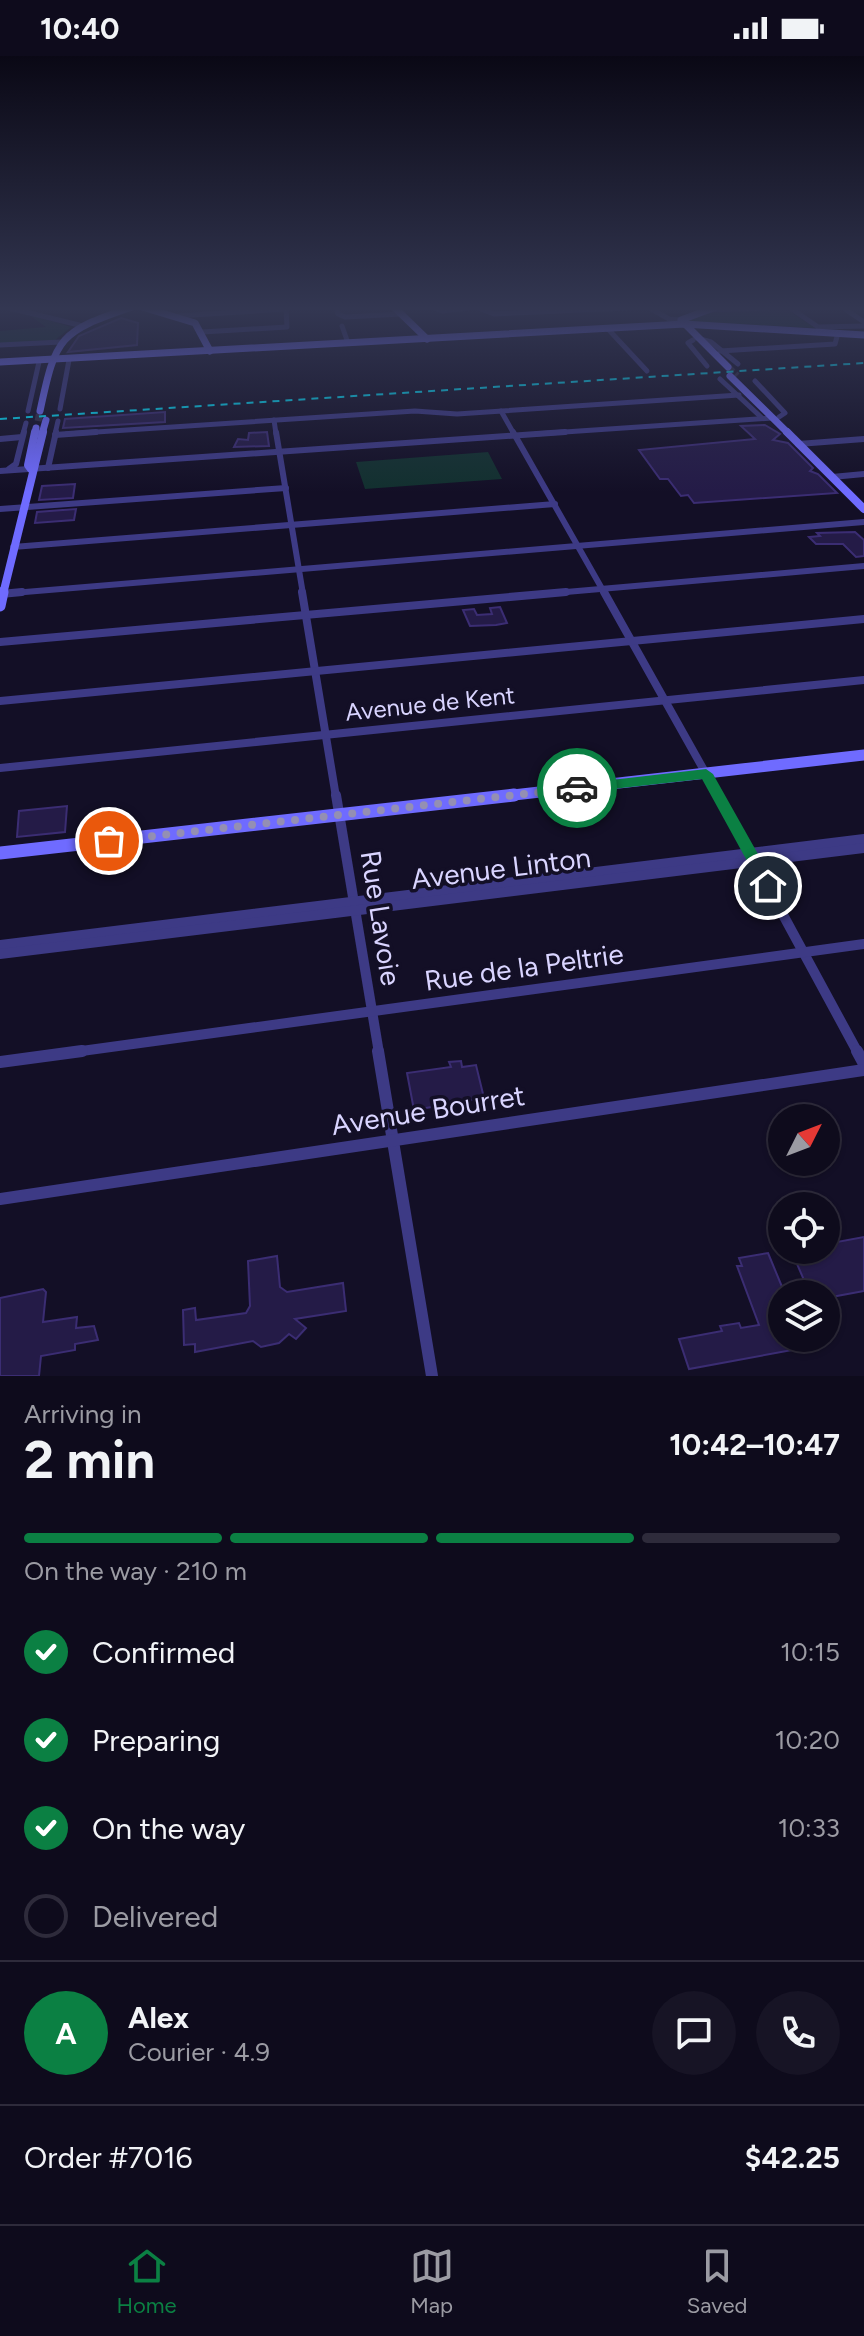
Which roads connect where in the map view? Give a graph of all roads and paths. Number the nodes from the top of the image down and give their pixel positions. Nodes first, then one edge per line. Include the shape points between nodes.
1 (38, 369) edge
2 (53, 369) edge
3 (67, 369) edge
4 (645, 369) edge
5 (725, 369) tunnel mouth
6 (647, 371) dead end
7 (720, 379) dead end
8 (755, 381) dead end
9 (739, 395) junction
10 (60, 409) dead end
11 (28, 411) tunnel mouth
12 (501, 411) junction
13 (771, 418) junction
14 (274, 420) junction
15 (58, 421) dead end
16 (26, 423) tunnel mouth
17 (55, 435) junction
18 (515, 435) junction
19 (22, 437) junction
20 (0, 439) edge
21 (864, 439) edge
22 (802, 443) junction
23 (280, 451) junction
24 (48, 468) junction
25 (31, 469) junction
26 (4, 470) edge
27 (864, 474) edge
28 (836, 477) junction
29 (286, 488) junction
30 (864, 500) edge
31 (555, 504) junction
32 (22, 507) junction
33 (0, 509) edge
34 (864, 509) edge
35 (864, 522) edge
36 (292, 525) junction
37 (578, 545) junction
38 (13, 547) junction
39 (864, 566) edge
40 (299, 568) junction
41 (602, 589) junction
42 (1, 594) edge
43 (0, 606) edge
44 (307, 615) junction
45 (864, 619) edge
46 (632, 641) junction
47 (0, 642) edge
48 (316, 671) junction
49 (864, 680) edge
50 (665, 700) junction
51 (0, 701) edge
52 (326, 735) junction
53 (864, 755) edge
54 (0, 768) edge
55 (706, 774) junction
56 (339, 815) junction
57 (864, 839) edge
58 (864, 848) edge
59 (0, 853) edge
60 (752, 857) junction
61 (355, 906) junction
62 (864, 944) edge
63 (0, 945) edge
64 (801, 953) junction
65 (0, 954) edge
66 (372, 1011) junction
67 (0, 1062) edge
68 (864, 1067) edge
69 (393, 1140) junction
70 (0, 1199) edge
71 (432, 1376) edge

1 - 11 street
2 - 25 main road via 27,466
3 - 10 street
4 - 6 street
5 - 13 main road
7 - 9 street
8 - 13 street via 785,414
9 - 12 street
9 - 13 street
12 - 14 street
12 - 18 street
13 - 18 street
13 - 22 main road
14 - 17 street
14 - 23 street, Rue Lavoie
15 - 17 street
16 - 19 street
17 - 24 street
18 - 23 street
18 - 31 street
19 - 20 street
19 - 26 street via 16,464
21 - 22 street
22 - 28 main road
23 - 24 street
23 - 29 street, Rue Lavoie
24 - 25 street
25 - 26 street
25 - 32 main road
27 - 28 street
28 - 30 main road
28 - 34 main road
29 - 32 street
29 - 36 street, Rue Lavoie
31 - 36 street
31 - 37 street
32 - 33 street
32 - 38 main road
35 - 37 street
36 - 38 street
36 - 40 street, Rue Lavoie
37 - 40 street
37 - 41 street
38 - 42 main road
39 - 41 street
40 - 42 street
40 - 44 street, Rue Lavoie
41 - 44 street
41 - 46 street
42 - 43 main road
44 - 47 street
44 - 48 street, Rue Lavoie
45 - 46 street
46 - 48 street
46 - 50 street
48 - 51 street
48 - 52 street, Rue Lavoie
49 - 50 street, Avenue de Kent
50 - 52 street, Avenue de Kent
50 - 55 street
52 - 54 street, Avenue de Kent
52 - 56 street, Rue Lavoie
53 - 55 main road
55 - 56 main road
55 - 60 street
56 - 59 main road
56 - 61 street, Rue Lavoie
57 - 60 street, Avenue Linton
58 - 60 street, Avenue Linton
60 - 61 street, Avenue Linton
60 - 64 street
61 - 63 street, Avenue Linton
61 - 65 street, Avenue Linton
61 - 66 street, Rue Lavoie
62 - 64 street, Rue de la Peltrie
64 - 66 street, Rue de la Peltrie
64 - 68 street
66 - 67 street, Rue de la Peltrie
66 - 69 street, Rue Lavoie
68 - 69 street, Avenue Bourret
69 - 70 street, Avenue Bourret
69 - 71 street, Rue Lavoie

